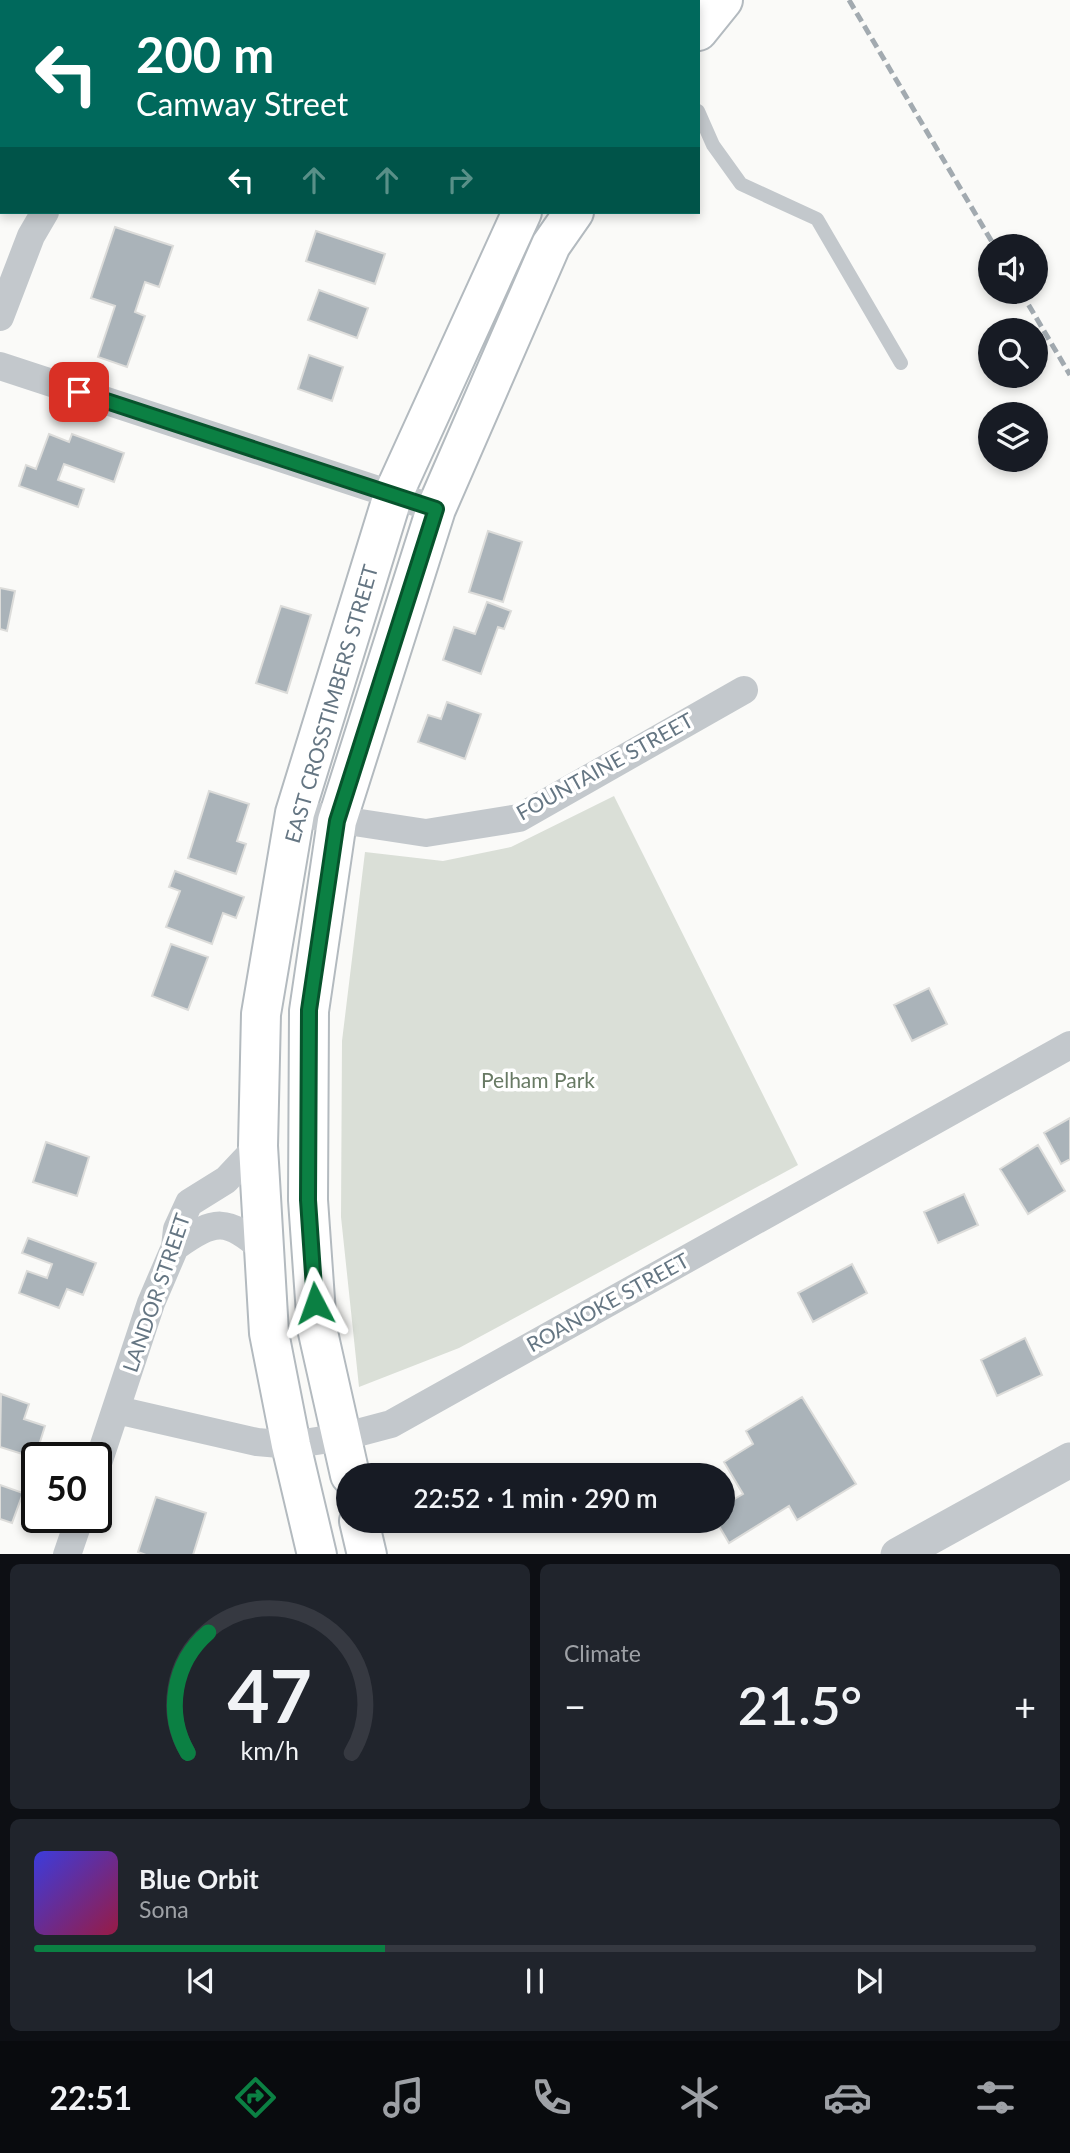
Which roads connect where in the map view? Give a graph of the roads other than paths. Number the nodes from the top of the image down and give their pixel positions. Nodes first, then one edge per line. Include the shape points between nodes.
1 (723, 0) edge
2 (700, 29) edge
3 (700, 116) edge
4 (44, 214) edge
5 (521, 214) edge
6 (573, 214) edge
7 (0, 317) edge
8 (901, 363) dead end
9 (0, 366) edge
10 (393, 495) junction
11 (436, 509) junction
12 (744, 690) dead end
13 (295, 813) junction
14 (337, 821) junction
15 (1070, 1045) edge
16 (258, 1146) junction
17 (175, 1247) junction
18 (264, 1250) junction
19 (117, 1410) junction
20 (342, 1437) junction
21 (106, 1442) edge
22 (291, 1445) junction
23 (1070, 1460) edge
24 (347, 1463) edge
25 (75, 1533) edge
26 (362, 1533) edge
27 (67, 1554) edge
28 (317, 1554) edge
29 (367, 1554) edge
30 (900, 1554) edge

1 - 2 main road
3 - 8 lane via 713,145 741,184 817,219
4 - 7 street
5 - 10 main road, EAST CROSSTIMBERS STREET
6 - 11 main road, EAST CROSSTIMBERS STREET via 551,246
9 - 10 street
10 - 11 street
10 - 13 main road, EAST CROSSTIMBERS STREET
11 - 14 main road, EAST CROSSTIMBERS STREET
12 - 14 street, FOUNTAINE STREET via 519,818 426,833
13 - 14 street, FOUNTAINE STREET
13 - 16 main road, EAST CROSSTIMBERS STREET via 261,1014
14 - 20 main road, EAST CROSSTIMBERS STREET via 309,1010 308,1200 317,1328
15 - 20 street, ROANOKE STREET via 391,1424
16 - 17 street, LANDOR STREET via 226,1180 189,1203 177,1229
16 - 18 main road, EAST CROSSTIMBERS STREET
17 - 18 street via 201,1228 223,1225 239,1230
17 - 19 street, LANDOR STREET via 151,1303
18 - 22 main road, EAST CROSSTIMBERS STREET via 269,1333
19 - 21 street, LANDOR STREET
19 - 22 street, ROANOKE STREET via 257,1442
20 - 22 street, ROANOKE STREET
20 - 24 main road, EAST CROSSTIMBERS STREET
22 - 28 main road, EAST CROSSTIMBERS STREET
23 - 30 street
25 - 27 street
26 - 29 main road

